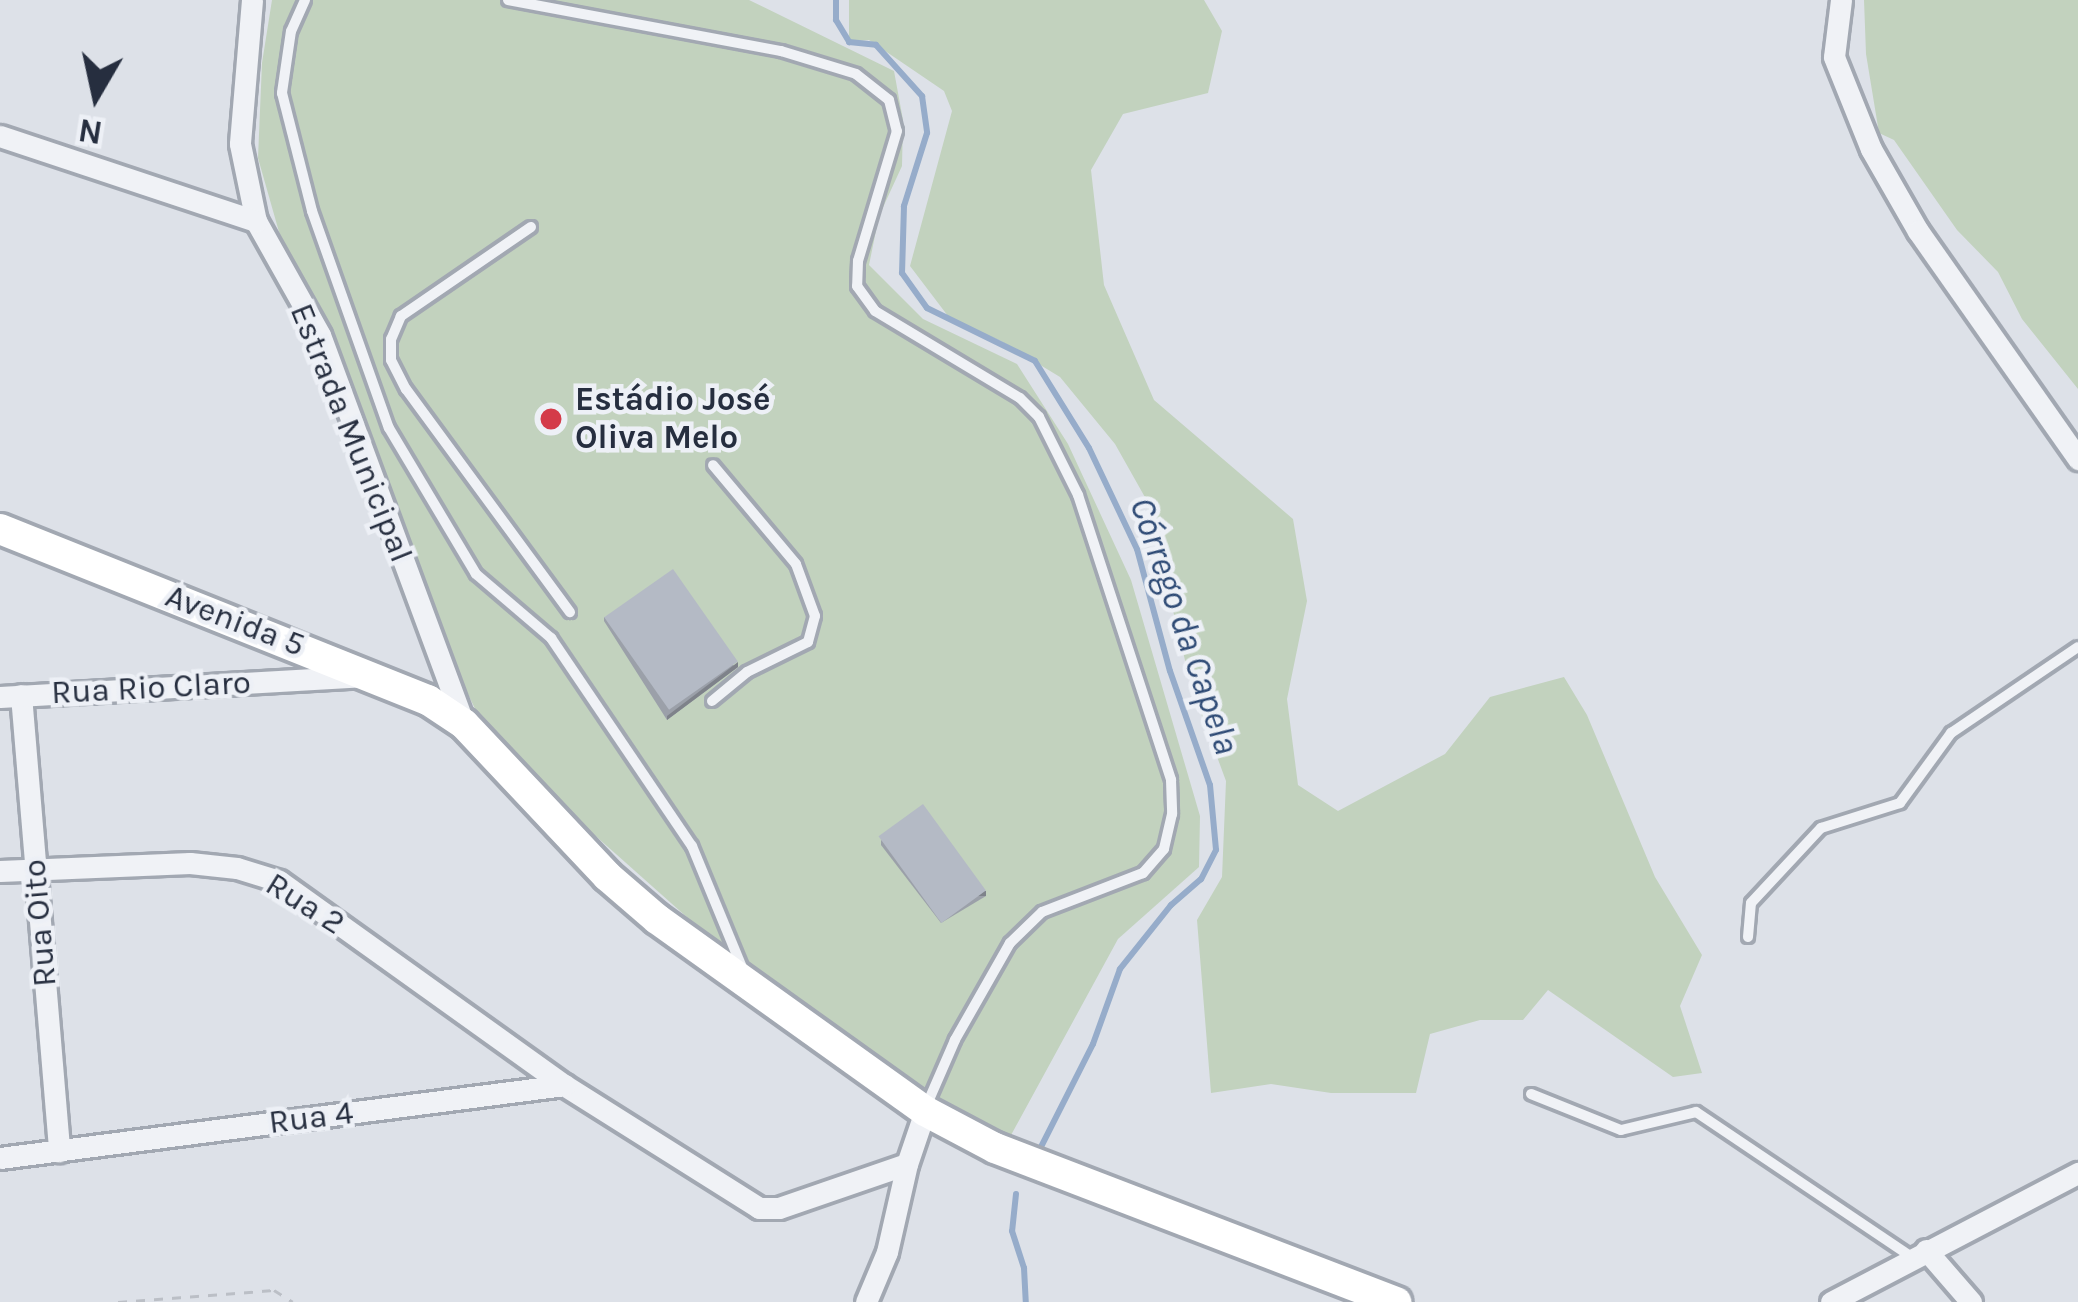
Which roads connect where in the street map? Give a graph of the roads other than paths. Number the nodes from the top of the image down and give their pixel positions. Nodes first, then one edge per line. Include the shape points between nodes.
1 (252, 0) edge
2 (305, 0) edge
3 (508, 0) edge
4 (1841, 0) edge
5 (0, 136) edge
6 (256, 221) junction
7 (531, 227) dead end
8 (2078, 459) edge
9 (713, 465) dead end
10 (0, 529) edge
11 (570, 612) dead end
12 (2078, 647) edge
13 (374, 676) junction
14 (11, 696) edge
15 (712, 701) dead end
16 (464, 724) junction
17 (35, 868) junction
18 (0, 871) edge
19 (1748, 937) dead end
20 (752, 992) junction
21 (564, 1085) junction
22 (1531, 1094) dead end
23 (925, 1111) junction
24 (59, 1150) junction
25 (0, 1158) edge
26 (907, 1163) junction
27 (2078, 1173) edge
28 (1919, 1253) junction
29 (866, 1302) edge
30 (1396, 1302) edge
31 (1831, 1302) edge
32 (1971, 1302) edge

1 - 6 street, Estrada Municipal via 240,144
2 - 20 lane via 291,32 283,93 312,211 389,428 476,574 551,638 692,846
3 - 23 lane via 781,51 856,74 889,100 897,131 857,286 875,310 1040,416 1078,495 1172,780 1164,849 1143,873 1042,912 1010,943
4 - 8 street via 1834,57 1870,149
5 - 6 street
6 - 16 street, Estrada Municipal via 320,335
7 - 11 lane via 401,316 392,360
9 - 15 lane via 796,564 815,616 808,642 747,672
10 - 13 street, Avenida 5
12 - 19 lane via 1951,733 1900,803 1821,828 1751,903
13 - 14 street, Rua Rio Claro
13 - 16 street, Avenida 5
14 - 17 street, Rua Oito
16 - 20 street, Avenida 5 via 608,876
17 - 18 street, Rua 2
17 - 21 street, Rua 2 via 190,863 279,880
17 - 24 street, Rua Oito
20 - 23 street, Avenida 5
21 - 24 street, Rua 4
21 - 26 street, Rua 2 via 759,1208
22 - 28 lane via 1621,1130 1686,1111 1710,1118
23 - 26 street
23 - 30 street, Avenida 5 via 995,1148
24 - 25 street, Rua 4
26 - 29 street
27 - 28 street
28 - 31 street
28 - 32 street

